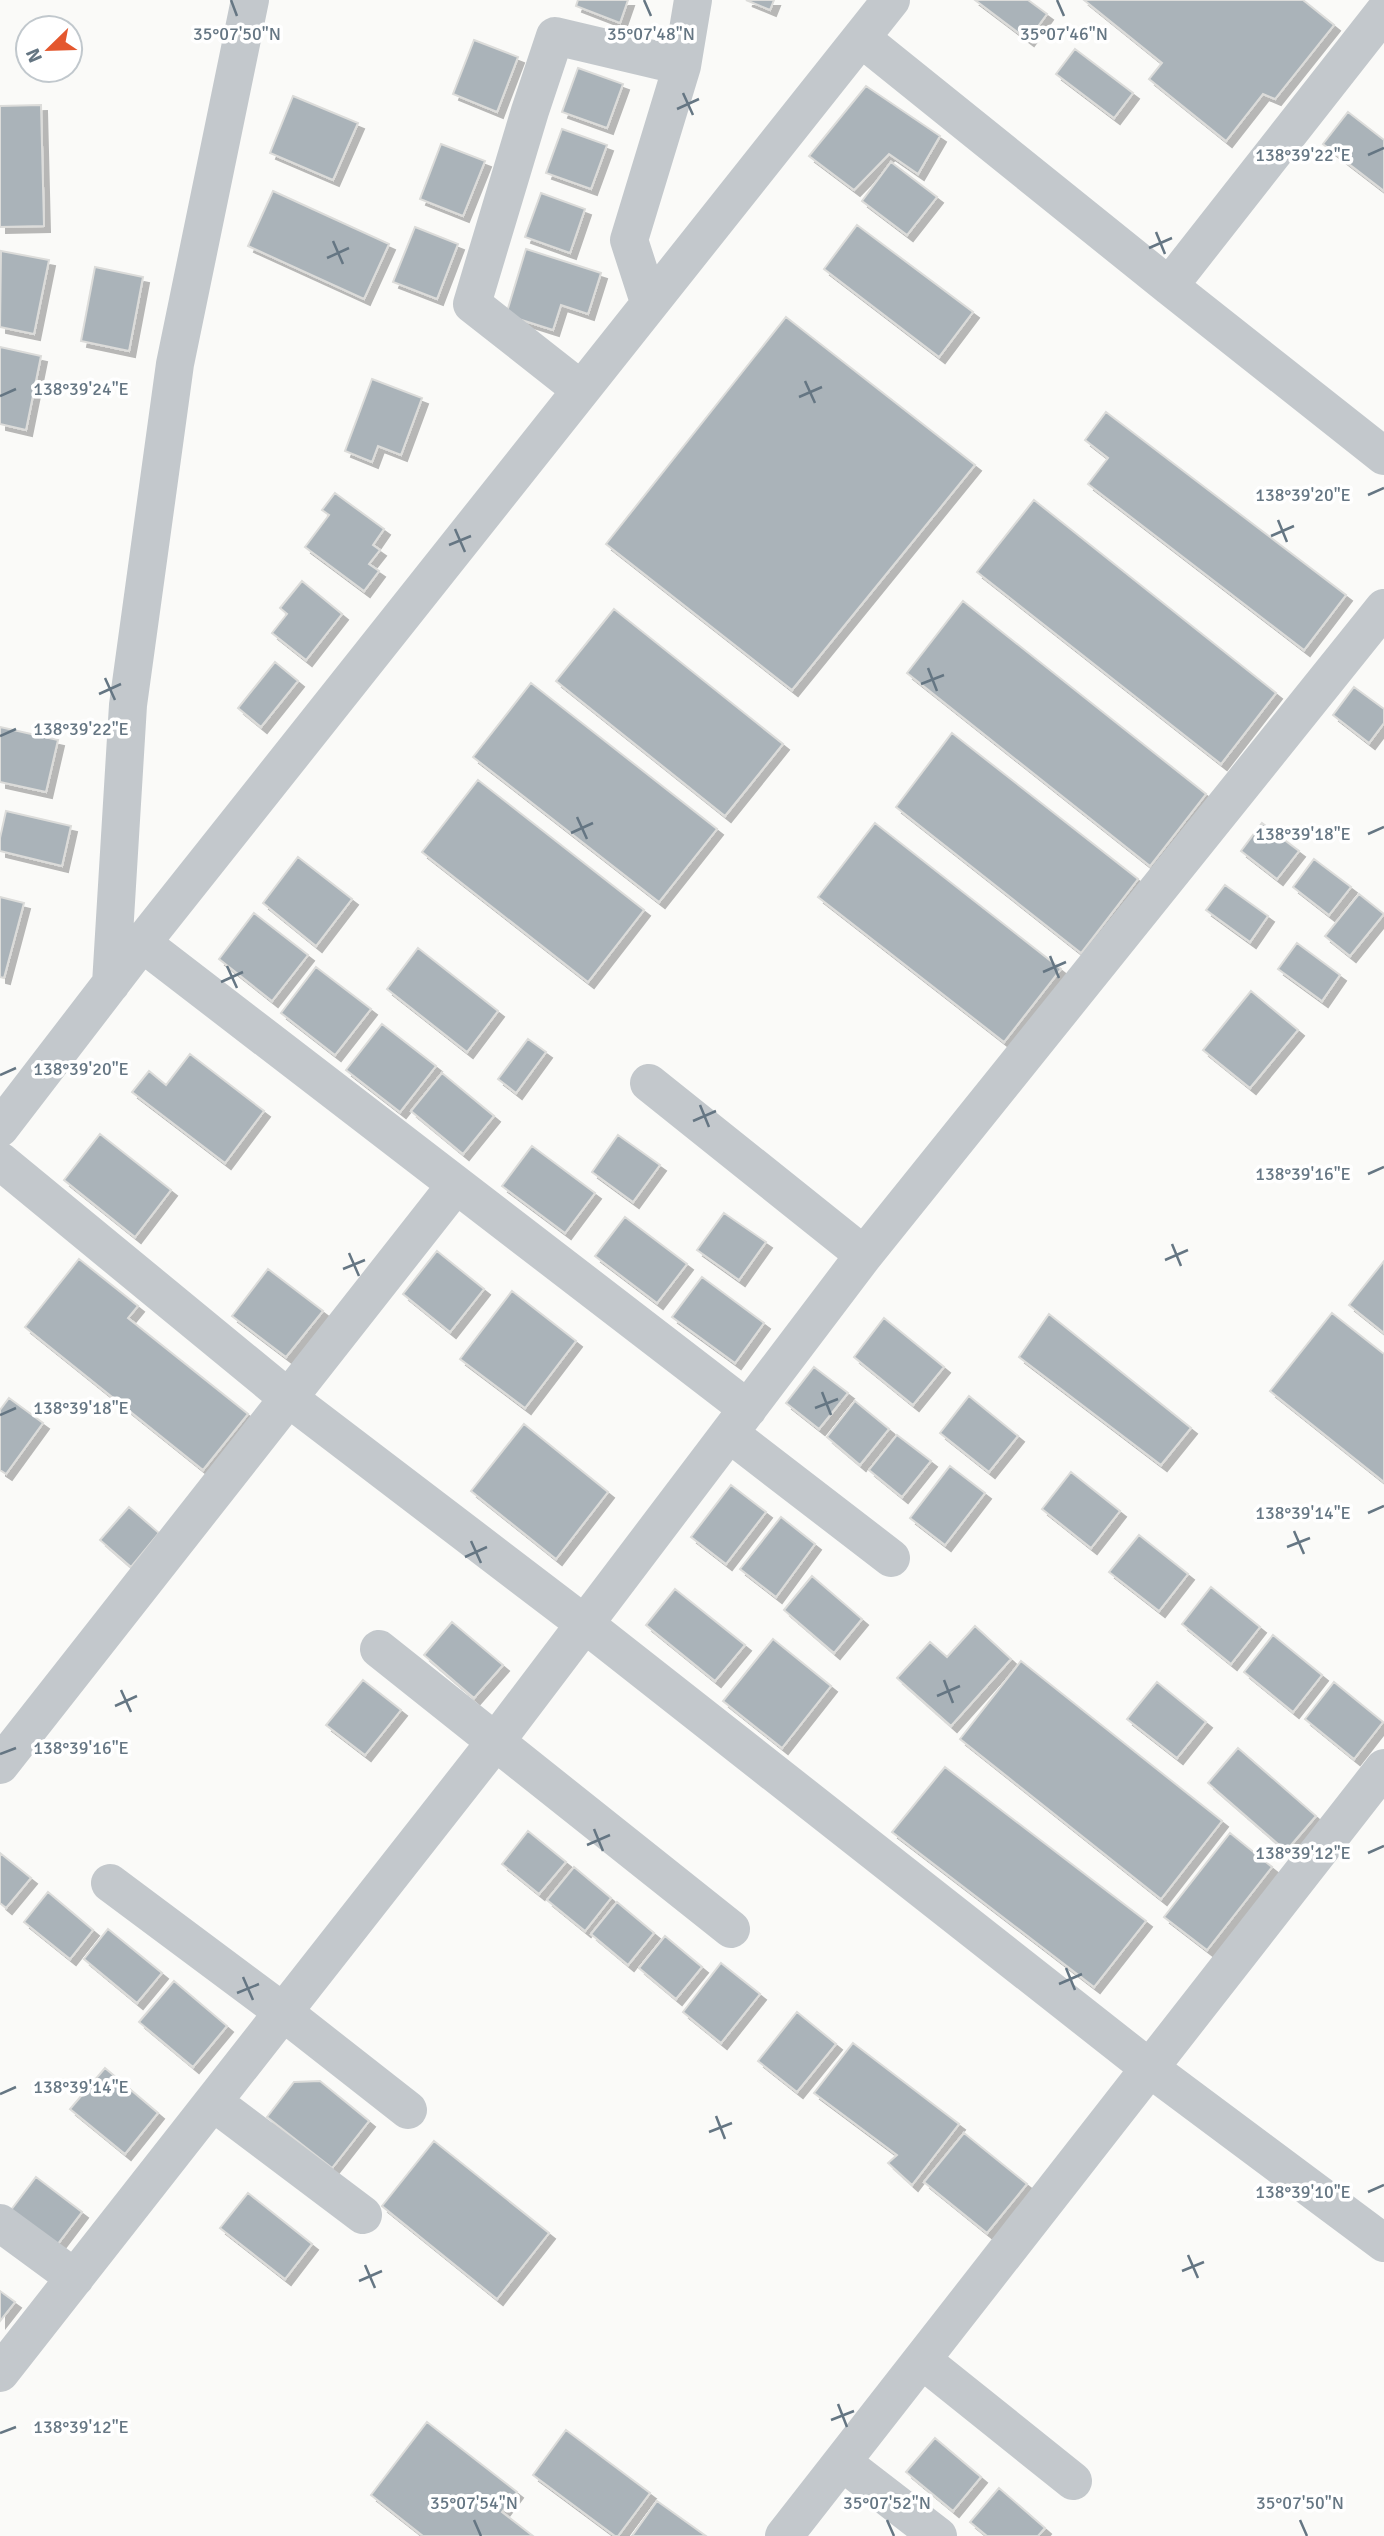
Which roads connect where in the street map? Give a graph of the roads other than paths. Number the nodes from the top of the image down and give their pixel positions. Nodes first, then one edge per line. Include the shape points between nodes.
1 (250, 0) edge
2 (693, 0) edge
3 (891, 0) edge
4 (1384, 12) edge
5 (861, 38) junction
6 (681, 66) junction
7 (1169, 286) junction
8 (649, 302) junction
9 (580, 389) junction
10 (1384, 456) edge
11 (1384, 608) edge
12 (142, 943) junction
13 (111, 984) junction
14 (649, 1083) dead end
15 (0, 1128) edge
16 (0, 1161) edge
17 (455, 1186) junction
18 (864, 1255) junction
19 (287, 1397) junction
20 (739, 1422) junction
21 (891, 1559) dead end
22 (586, 1625) junction
23 (379, 1649) dead end
24 (496, 1741) junction
25 (0, 1765) edge
26 (1384, 1768) edge
27 (110, 1883) dead end
28 (731, 1929) dead end
29 (283, 2012) junction
30 (1148, 2067) junction
31 (213, 2102) junction
32 (408, 2110) dead end
33 (363, 2215) dead end
34 (0, 2223) edge
35 (1384, 2243) edge
36 (75, 2278) junction
37 (922, 2360) junction
38 (0, 2373) edge
39 (842, 2462) junction
40 (1073, 2481) dead end
41 (785, 2536) edge
42 (938, 2536) edge

1 - 13 street via 171,391 128,705
2 - 6 street
3 - 5 street
4 - 7 street
5 - 7 street
5 - 8 street
6 - 8 street via 629,240
6 - 9 street via 555,36 530,111 472,304
7 - 10 street
8 - 9 street
9 - 12 street
11 - 18 street
12 - 13 street
12 - 17 street
13 - 15 street
14 - 18 street
16 - 19 street
17 - 19 street
17 - 20 street
18 - 20 street
19 - 22 street
19 - 25 street
20 - 21 street
20 - 22 street
22 - 24 street
22 - 30 street
23 - 24 street
24 - 28 street
24 - 29 street
26 - 30 street
27 - 29 street
29 - 31 street
29 - 32 street
30 - 35 street
30 - 37 street
31 - 33 street
31 - 36 street
34 - 36 street
36 - 38 street
37 - 39 street
37 - 40 street
39 - 41 street
39 - 42 street

